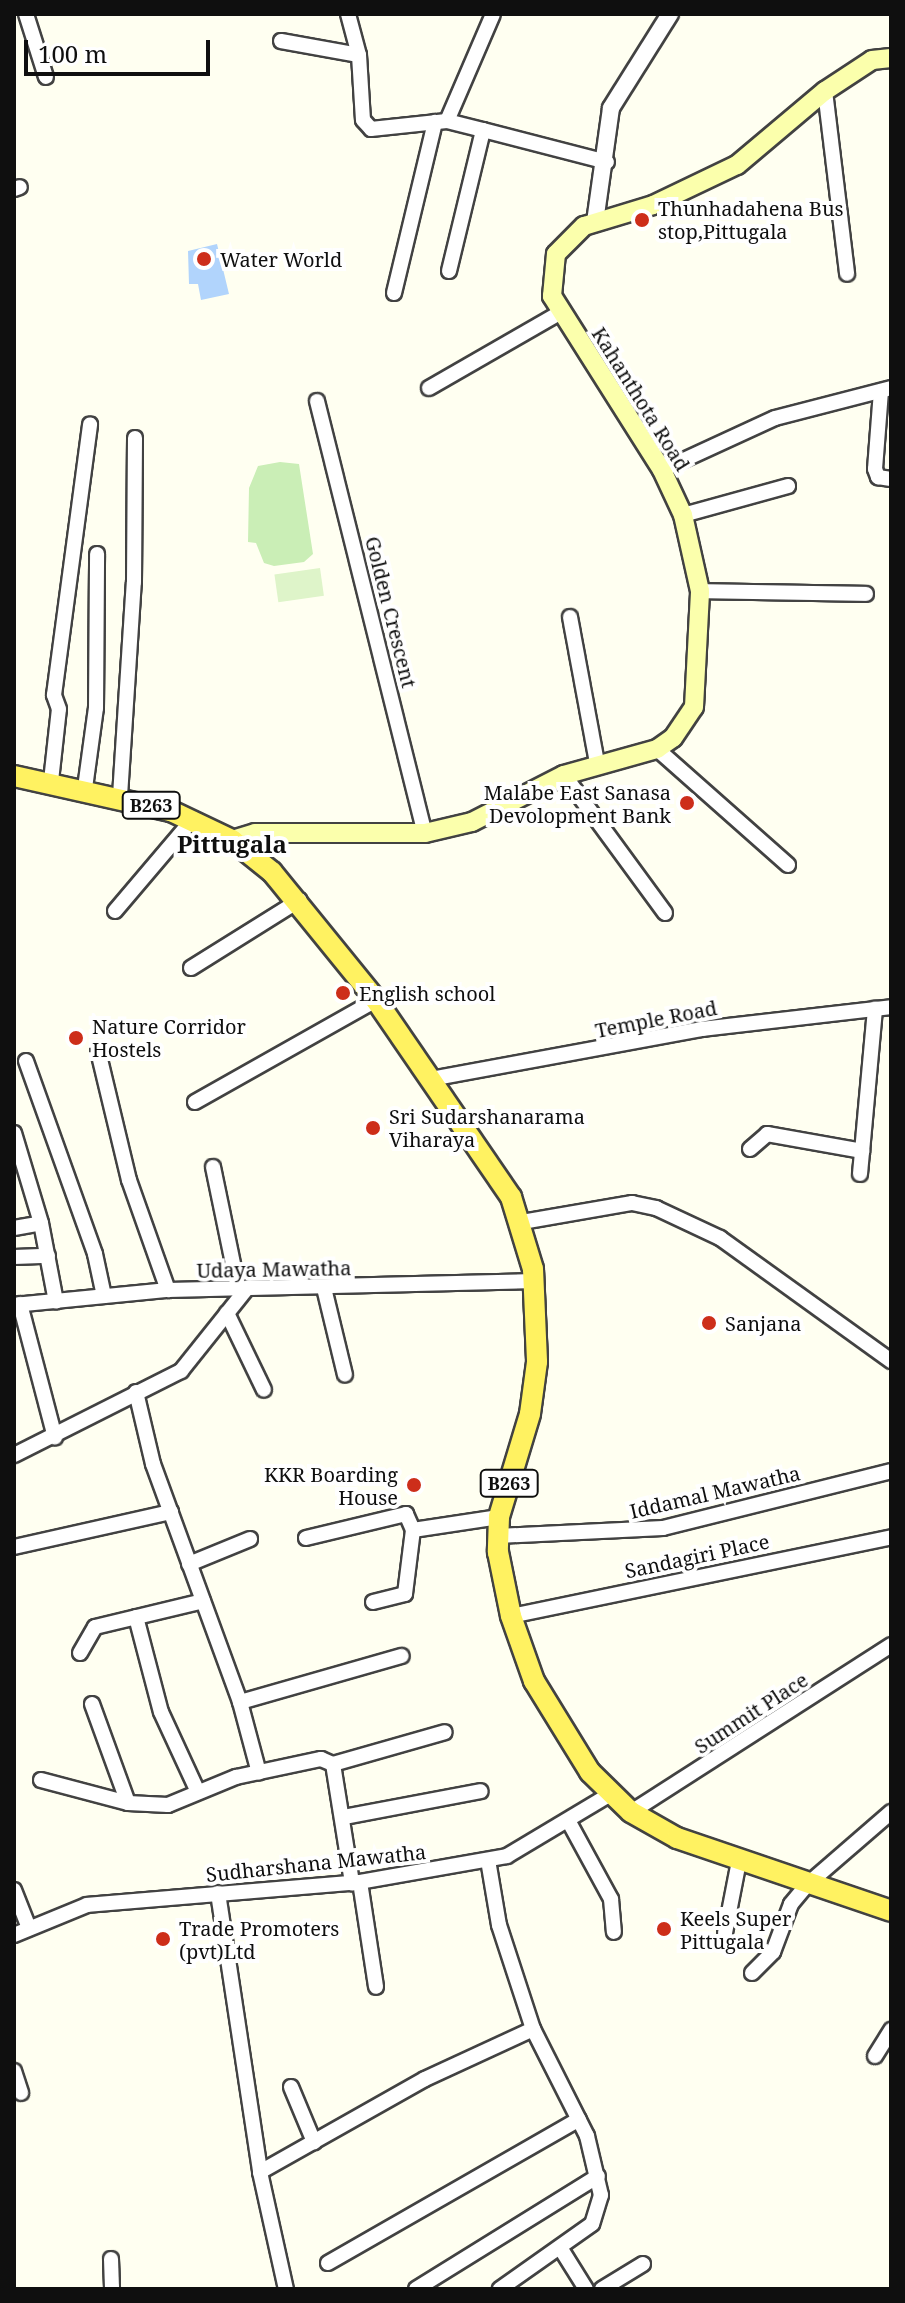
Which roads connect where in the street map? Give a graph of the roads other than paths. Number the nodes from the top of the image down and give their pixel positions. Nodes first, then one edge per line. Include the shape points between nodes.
1 (26, 14) edge
2 (348, 14) edge
3 (493, 14) edge
4 (670, 14) edge
5 (281, 41) dead end
6 (359, 55) junction
7 (889, 55) edge
8 (46, 77) dead end
9 (825, 91) junction
10 (441, 122) junction
11 (483, 130) junction
12 (607, 162) junction
13 (595, 222) junction
14 (449, 271) dead end
15 (847, 274) dead end
16 (394, 293) dead end
17 (561, 312) junction
18 (429, 388) dead end
19 (886, 390) edge
20 (317, 401) dead end
21 (90, 424) dead end
22 (135, 438) dead end
23 (662, 470) junction
24 (891, 479) edge
25 (788, 486) dead end
26 (683, 515) junction
27 (97, 554) dead end
28 (700, 591) junction
29 (866, 594) dead end
30 (570, 617) dead end
31 (657, 749) junction
32 (597, 762) junction
33 (564, 775) junction
34 (14, 776) edge
35 (51, 781) junction
36 (85, 788) junction
37 (120, 796) junction
38 (193, 819) junction
39 (425, 833) junction
40 (232, 840) junction
41 (788, 865) dead end
42 (300, 900) junction
43 (115, 911) dead end
44 (665, 913) dead end
45 (191, 968) dead end
46 (376, 1000) junction
47 (891, 1007) edge
48 (875, 1009) junction
49 (98, 1051) dead end
50 (26, 1061) dead end
51 (430, 1079) junction
52 (195, 1102) dead end
53 (14, 1133) edge
54 (750, 1149) dead end
55 (862, 1151) junction
56 (213, 1167) dead end
57 (860, 1174) dead end
58 (522, 1222) junction
59 (41, 1223) junction
60 (14, 1228) edge
61 (48, 1256) junction
62 (14, 1257) edge
63 (535, 1281) junction
64 (243, 1288) junction
65 (324, 1288) junction
66 (168, 1290) junction
67 (104, 1296) junction
68 (56, 1302) junction
69 (17, 1304) edge
70 (227, 1313) junction
71 (891, 1361) edge
72 (345, 1375) dead end
73 (264, 1390) dead end
74 (136, 1392) junction
75 (55, 1437) junction
76 (14, 1455) edge
77 (891, 1471) edge
78 (171, 1512) junction
79 (499, 1526) junction
80 (413, 1530) junction
81 (891, 1537) edge
82 (306, 1538) dead end
83 (250, 1539) dead end
84 (14, 1547) edge
85 (189, 1564) junction
86 (203, 1601) junction
87 (373, 1602) dead end
88 (511, 1616) junction
89 (136, 1617) junction
90 (891, 1645) edge
91 (80, 1653) dead end
92 (402, 1656) dead end
93 (240, 1702) junction
94 (92, 1704) dead end
95 (445, 1732) dead end
96 (333, 1764) junction
97 (259, 1773) junction
98 (41, 1780) dead end
99 (481, 1791) dead end
100 (198, 1792) junction
101 (609, 1795) junction
102 (128, 1803) junction
103 (631, 1812) junction
104 (891, 1812) edge
105 (344, 1817) junction
106 (569, 1822) junction
107 (488, 1860) junction
108 (739, 1861) junction
109 (356, 1882) junction
110 (808, 1884) junction
111 (14, 1890) edge
112 (218, 1893) junction
113 (891, 1911) edge
114 (29, 1928) junction
115 (614, 1932) dead end
116 (725, 1933) dead end
117 (14, 1935) edge
118 (752, 1973) dead end
119 (376, 1987) dead end
120 (533, 2029) junction
121 (891, 2030) edge
122 (875, 2056) dead end
123 (14, 2071) edge
124 (291, 2087) dead end
125 (21, 2093) dead end
126 (579, 2119) junction
127 (314, 2142) junction
128 (260, 2172) junction
129 (598, 2176) junction
130 (561, 2249) junction
131 (111, 2259) dead end
132 (328, 2263) dead end
133 (643, 2264) dead end
134 (112, 2289) edge
135 (286, 2289) edge
136 (416, 2289) edge
137 (500, 2289) edge
138 (586, 2289) edge
139 (602, 2289) edge

1 - 8 street
2 - 6 street
3 - 10 street
4 - 12 street via 611,108
5 - 6 street
6 - 10 street via 363,120 371,129
7 - 9 main road, Kahanthota Road
9 - 13 main road, Kahanthota Road via 737,165 653,205
9 - 15 street
10 - 11 street
10 - 16 street
11 - 12 street
11 - 14 street
12 - 13 street
13 - 17 main road, Kahanthota Road via 578,228 556,254 550,281
17 - 18 street
17 - 23 main road, Kahanthota Road
19 - 23 street via 775,418
19 - 24 street via 875,469 878,477
20 - 39 street, Golden Crescent
21 - 35 street via 54,695 59,709
22 - 37 street via 134,582
23 - 26 main road, Kahanthota Road
25 - 26 street
26 - 28 main road, Kahanthota Road
27 - 36 street via 96,708
28 - 29 street
28 - 31 main road, Kahanthota Road via 694,707 673,738
30 - 32 street
31 - 32 main road
31 - 41 street
32 - 33 main road
33 - 39 main road via 472,822
33 - 44 street
34 - 35 main road, B263
35 - 36 main road, B263
36 - 37 main road, B263
37 - 38 main road, B263
38 - 40 main road, B263
38 - 43 street
39 - 40 main road via 255,833
40 - 42 main road, B263
42 - 45 street
42 - 46 main road, B263
46 - 51 main road, B263
46 - 52 street
47 - 48 street, Temple Road
48 - 51 street, Temple Road via 702,1029
48 - 55 street
49 - 66 street via 129,1180
50 - 67 street via 95,1254
51 - 58 main road, B263 via 486,1157
53 - 59 street
54 - 55 street via 767,1134
55 - 57 street
56 - 64 street
58 - 63 main road, B263
58 - 71 street via 632,1203 656,1208 720,1238
59 - 60 street
59 - 61 street
61 - 62 street
61 - 68 street
63 - 65 street, Udaya Mawatha
63 - 79 main road, B263 via 537,1362 530,1414
64 - 65 street, Udaya Mawatha
64 - 66 street, Udaya Mawatha
64 - 70 street
65 - 72 street
66 - 67 street, Udaya Mawatha
67 - 68 street, Udaya Mawatha
68 - 69 street, Udaya Mawatha
69 - 75 street
70 - 73 street
70 - 74 street via 181,1371
74 - 75 street
74 - 78 street
75 - 76 street
77 - 79 street, Iddamal Mawatha via 663,1528
78 - 84 street
78 - 85 street
79 - 80 street, Iddamal Mawatha
79 - 88 main road, B263
80 - 82 street via 406,1514
80 - 87 street via 405,1594
81 - 88 street, Sandagiri Place
83 - 85 street
85 - 86 street
86 - 89 street
86 - 93 street
88 - 101 main road, B263 via 534,1681
89 - 91 street via 95,1627
89 - 100 street via 161,1712
90 - 103 street, Summit Place
92 - 93 street
93 - 97 street
94 - 102 street
95 - 96 street
96 - 97 street via 321,1759
96 - 105 street
97 - 100 street
98 - 102 street
99 - 105 street
100 - 102 street via 168,1805
101 - 103 main road, B263
101 - 106 street, Sudharshana Mawatha
103 - 108 main road, B263 via 677,1838
104 - 110 street
105 - 109 street
106 - 107 street, Sudharshana Mawatha via 529,1848
106 - 115 street via 611,1899
107 - 109 street, Sudharshana Mawatha
107 - 120 street via 499,1925
108 - 110 main road, B263
108 - 116 street
109 - 112 street, Sudharshana Mawatha
109 - 119 street
110 - 113 main road, B263
110 - 118 street via 791,1904 773,1952
111 - 114 street
112 - 114 street, Sudharshana Mawatha via 87,1905
112 - 128 street
114 - 117 street, Sudharshana Mawatha
120 - 126 street
120 - 127 street via 425,2079
121 - 122 street
123 - 125 street
124 - 127 street
126 - 129 street
126 - 132 street
127 - 128 street
128 - 135 street
129 - 130 street via 601,2195 592,2224
129 - 136 street
130 - 137 street
130 - 138 street
131 - 134 street
133 - 139 street

